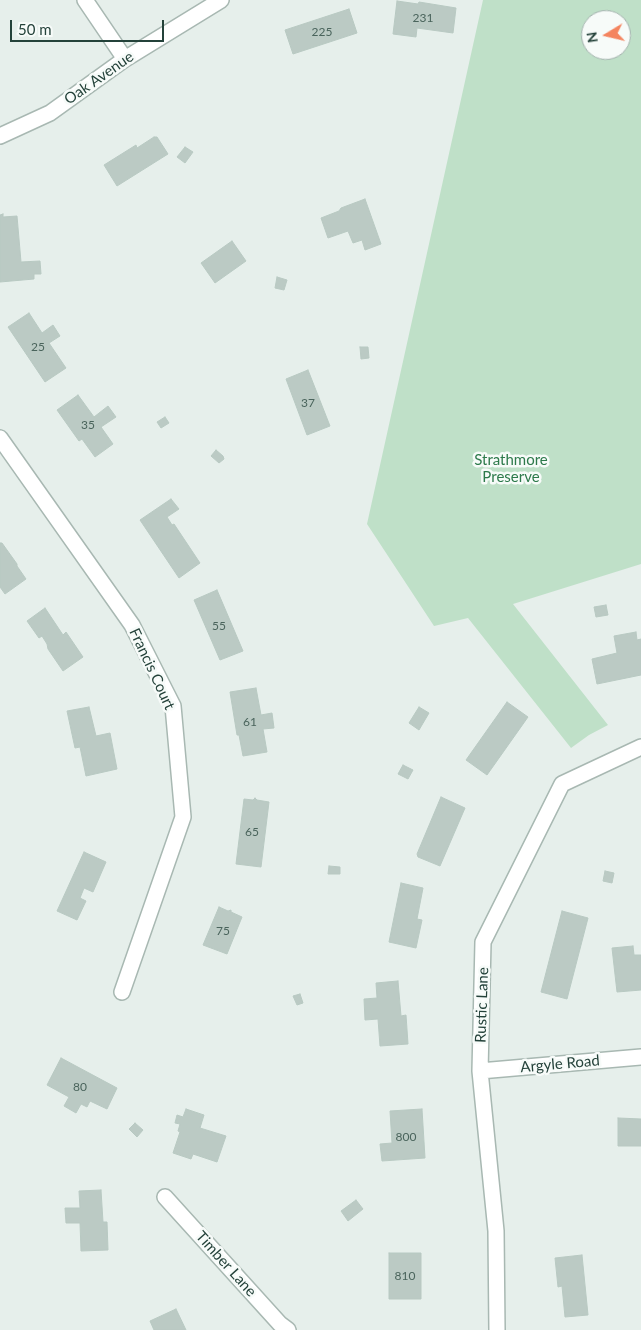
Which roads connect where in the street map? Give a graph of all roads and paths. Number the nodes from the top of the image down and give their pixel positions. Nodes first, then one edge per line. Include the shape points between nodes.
1 (85, 0) edge
2 (221, 0) edge
3 (125, 59) junction
4 (0, 136) edge
5 (0, 438) edge
6 (641, 747) edge
7 (122, 992) dead end
8 (641, 1057) edge
9 (480, 1071) junction
10 (165, 1197) dead end
11 (288, 1330) edge
12 (496, 1330) edge

1 - 3 street
2 - 3 street, Oak Avenue
3 - 4 street, Oak Avenue via 50,113
5 - 7 street, Francis Court via 132,625 172,706 182,817
6 - 9 street, Rustic Lane via 562,784 483,942
8 - 9 street, Argyle Road
9 - 12 street, Rustic Lane via 496,1231
10 - 11 street, Timber Lane

